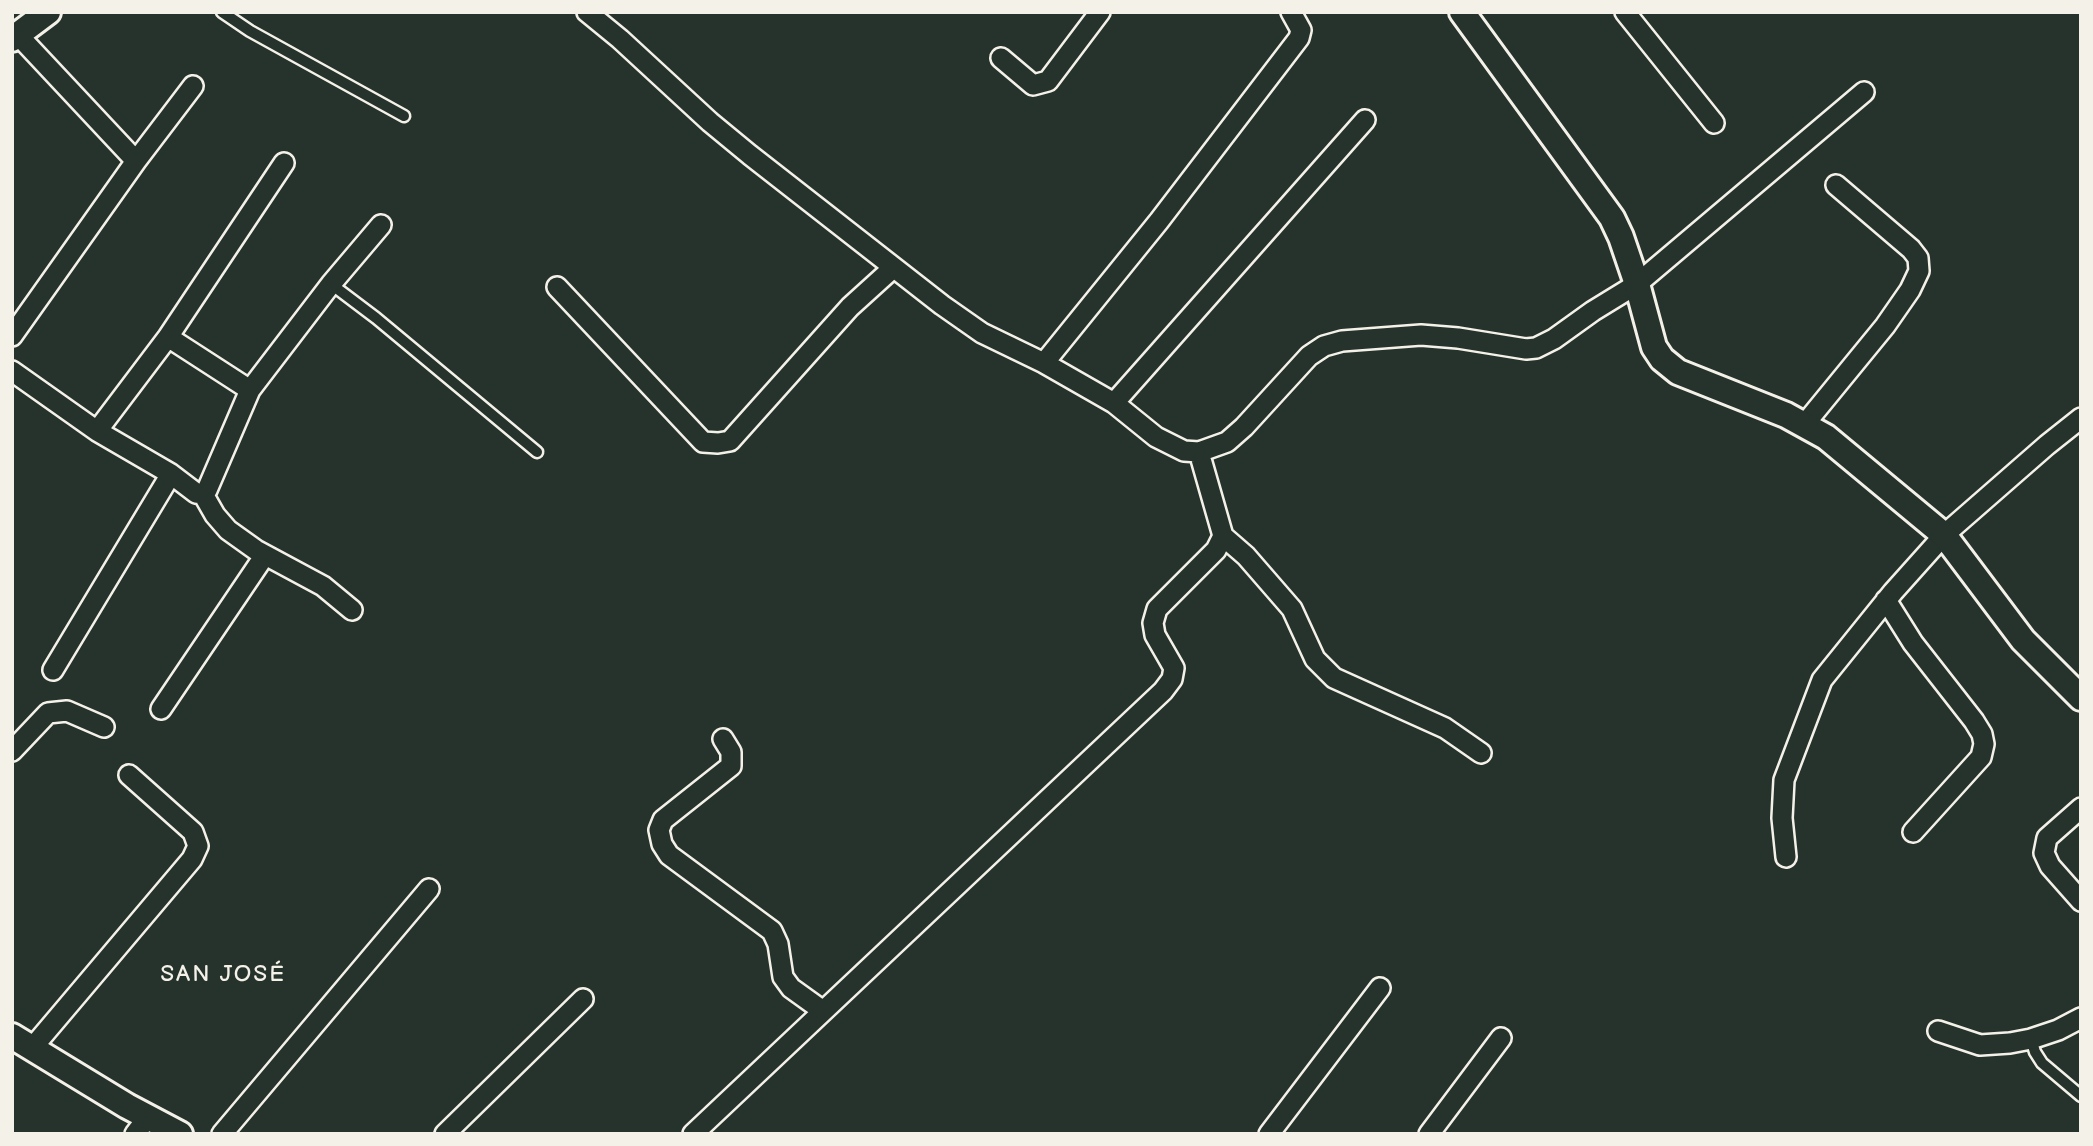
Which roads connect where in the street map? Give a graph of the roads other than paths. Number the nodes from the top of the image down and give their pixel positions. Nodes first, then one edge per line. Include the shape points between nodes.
1 (48, 12) edge
2 (222, 12) edge
3 (587, 12) edge
4 (1100, 12) edge
5 (1291, 12) edge
6 (1462, 12) edge
7 (1625, 12) edge
8 (15, 37) edge
9 (1001, 58) dead end
10 (193, 86) dead end
11 (1864, 92) dead end
12 (404, 116) dead end
13 (1364, 120) dead end
14 (1714, 123) dead end
15 (136, 161) junction
16 (284, 163) dead end
17 (1836, 185) dead end
18 (381, 225) dead end
19 (892, 268) junction
20 (331, 284) junction
21 (1637, 284) junction
22 (557, 287) dead end
23 (12, 336) edge
24 (168, 337) junction
25 (1044, 363) junction
26 (12, 371) edge
27 (250, 390) junction
28 (1114, 403) junction
29 (2081, 418) edge
30 (1804, 425) junction
31 (97, 431) junction
32 (537, 452) dead end
33 (1199, 452) junction
34 (171, 474) junction
35 (203, 494) junction
36 (1944, 535) junction
37 (1223, 536) junction
38 (265, 555) junction
39 (1886, 600) junction
40 (352, 610) dead end
41 (53, 670) dead end
42 (2081, 698) edge
43 (161, 709) dead end
44 (104, 727) dead end
45 (723, 739) dead end
46 (12, 751) edge
47 (1481, 753) dead end
48 (129, 775) dead end
49 (2081, 808) edge
50 (1913, 832) dead end
51 (1786, 857) dead end
52 (429, 889) dead end
53 (2081, 901) edge
54 (1380, 988) dead end
55 (583, 999) dead end
56 (822, 1011) junction
57 (2081, 1018) edge
58 (1938, 1031) dead end
59 (1501, 1038) dead end
60 (2031, 1039) junction
61 (23, 1042) edge
62 (2081, 1096) edge
63 (142, 1126) edge
64 (180, 1134) edge
65 (222, 1134) edge
66 (445, 1134) edge
67 (693, 1134) edge
68 (1269, 1134) edge
69 (1429, 1134) edge

1 - 8 street
2 - 12 lane
3 - 19 street via 720,130
4 - 9 street via 1048,81 1033,85
5 - 25 street via 1301,30 1299,38
6 - 21 street via 1612,218
7 - 14 street
8 - 15 street
10 - 15 street
11 - 21 street
13 - 28 street
15 - 23 street
16 - 24 street
17 - 30 street via 1911,248 1919,271 1885,326
18 - 20 street
19 - 22 street via 850,307 730,441 718,443 703,442
19 - 25 street via 982,333
20 - 27 street
20 - 32 lane
21 - 30 street via 1654,347 1678,372
21 - 33 street via 1536,348 1421,335 1324,346 1227,442
24 - 27 street
24 - 31 street
25 - 28 street
26 - 31 street
27 - 35 street
28 - 33 street via 1156,438 1184,451
29 - 36 street
30 - 36 street via 1826,437
31 - 34 street
33 - 37 street
34 - 35 street
34 - 41 street
35 - 38 street via 228,530
36 - 39 street
36 - 42 street via 2023,640
37 - 47 street via 1247,556 1292,610 1315,659 1334,678 1445,728
37 - 56 street via 1216,550 1157,609 1155,635 1174,668 1163,691
38 - 40 street via 323,586
38 - 43 street
39 - 50 street via 1974,721 1984,744 1980,757
39 - 51 street via 1822,680 1800,735 1784,780
44 - 46 street via 66,711 48,713
45 - 56 street via 731,752 731,766 663,820 659,830 662,844 669,855 772,931 783,977
48 - 61 street via 193,832 198,846 192,859
49 - 53 street via 2047,838 2044,853
52 - 65 street
54 - 68 street
55 - 66 street
56 - 67 street
57 - 60 street
58 - 60 street via 1980,1045
59 - 69 street
60 - 62 lane via 2042,1063
61 - 63 street
63 - 64 street

